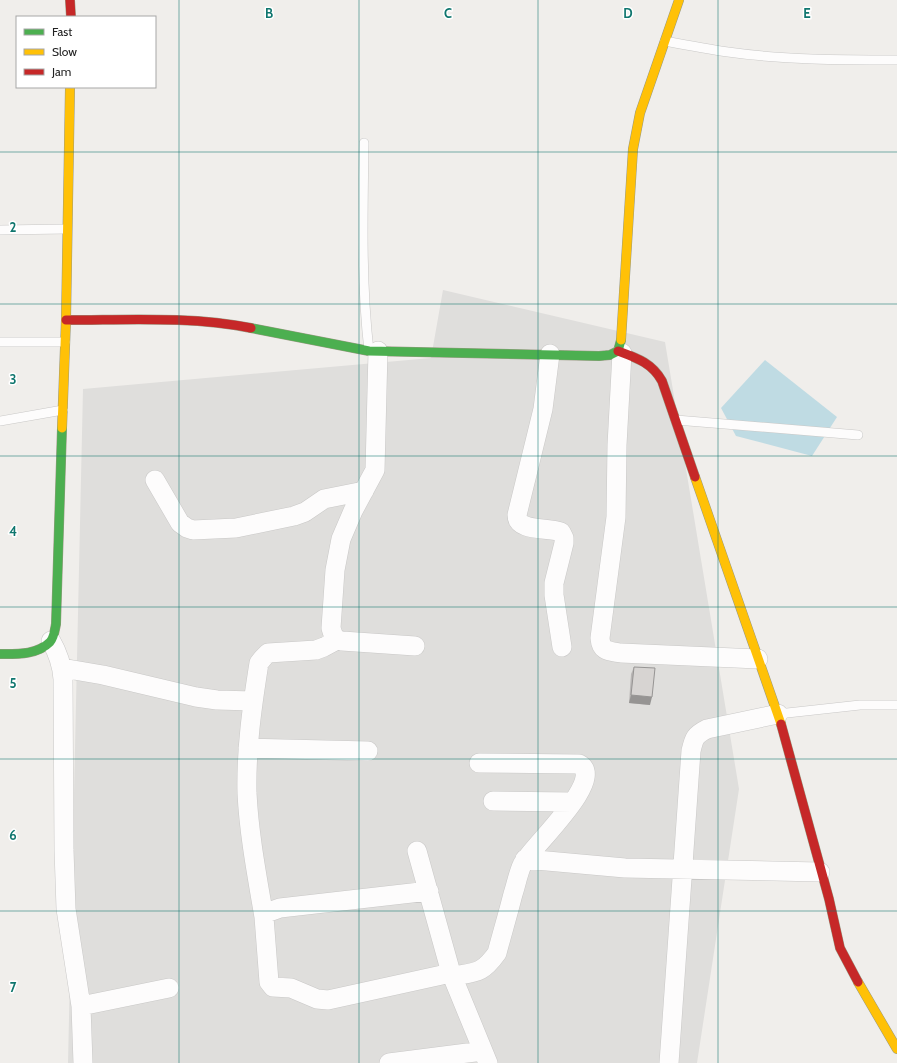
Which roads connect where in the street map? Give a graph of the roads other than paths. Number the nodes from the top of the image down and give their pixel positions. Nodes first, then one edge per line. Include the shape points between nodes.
1 (70, 0) edge
2 (679, 0) edge
3 (71, 16) edge
4 (665, 41) junction
5 (897, 60) edge
6 (70, 88) edge
7 (364, 143) dead end
8 (67, 229) junction
9 (0, 230) edge
10 (66, 320) junction
11 (0, 342) edge
12 (65, 342) junction
13 (374, 351) junction
14 (620, 352) junction
15 (550, 354) junction
16 (63, 410) junction
17 (676, 420) junction
18 (0, 421) edge
19 (858, 435) dead end
20 (155, 480) dead end
21 (364, 491) junction
22 (51, 640) junction
23 (337, 640) junction
24 (415, 646) dead end
25 (562, 647) dead end
26 (0, 654) edge
27 (758, 659) junction
28 (62, 668) junction
29 (253, 701) junction
30 (897, 704) edge
31 (778, 714) junction
32 (248, 748) junction
33 (368, 751) dead end
34 (479, 763) dead end
35 (493, 801) dead end
36 (572, 802) junction
37 (417, 851) dead end
38 (525, 859) junction
39 (682, 870) junction
40 (820, 872) junction
41 (428, 892) junction
42 (264, 916) junction
43 (452, 974) junction
44 (169, 988) dead end
45 (81, 1006) junction
46 (897, 1049) edge
47 (486, 1057) edge
48 (83, 1063) edge
49 (389, 1063) edge
50 (669, 1063) edge

1 - 3 street
2 - 4 street
4 - 5 lane via 766,56
4 - 14 street via 640,113 632,149
6 - 8 street
7 - 13 lane via 362,253 365,314
8 - 9 lane
8 - 10 street
10 - 12 street
10 - 13 street via 225,323
11 - 12 lane
12 - 16 street
13 - 15 street
13 - 21 street via 376,462 375,470
14 - 15 street via 599,356
14 - 17 street via 643,360 658,373
14 - 27 street via 616,516 601,645 611,652 621,653
15 - 25 street via 543,409 517,520 525,526 561,532 564,538 554,582
16 - 18 lane
16 - 22 street via 56,624
17 - 19 lane
17 - 27 street
20 - 21 street via 180,523 193,530 236,528 294,516 324,499
21 - 23 street via 341,539 335,570 331,628
22 - 26 street via 38,650 23,654
22 - 28 street via 58,652
23 - 24 street
23 - 29 street via 316,650 268,653 259,663
27 - 31 street
28 - 29 street via 103,674 196,697
28 - 45 street via 66,909
29 - 32 street
30 - 31 lane via 860,705
31 - 39 street via 707,729 694,737
31 - 40 street
32 - 33 street
32 - 42 street via 248,812
34 - 36 street via 579,764 586,771 586,776
35 - 36 street
36 - 38 street via 566,813
37 - 41 street
38 - 39 street
38 - 43 street via 496,953 489,964 479,971
39 - 40 street
39 - 50 street
40 - 46 street via 840,948
41 - 42 street via 280,908 266,912
41 - 43 street
42 - 43 street via 268,979 273,987 291,988 317,999 328,1000
43 - 47 street
44 - 45 street
45 - 48 street
47 - 49 street

